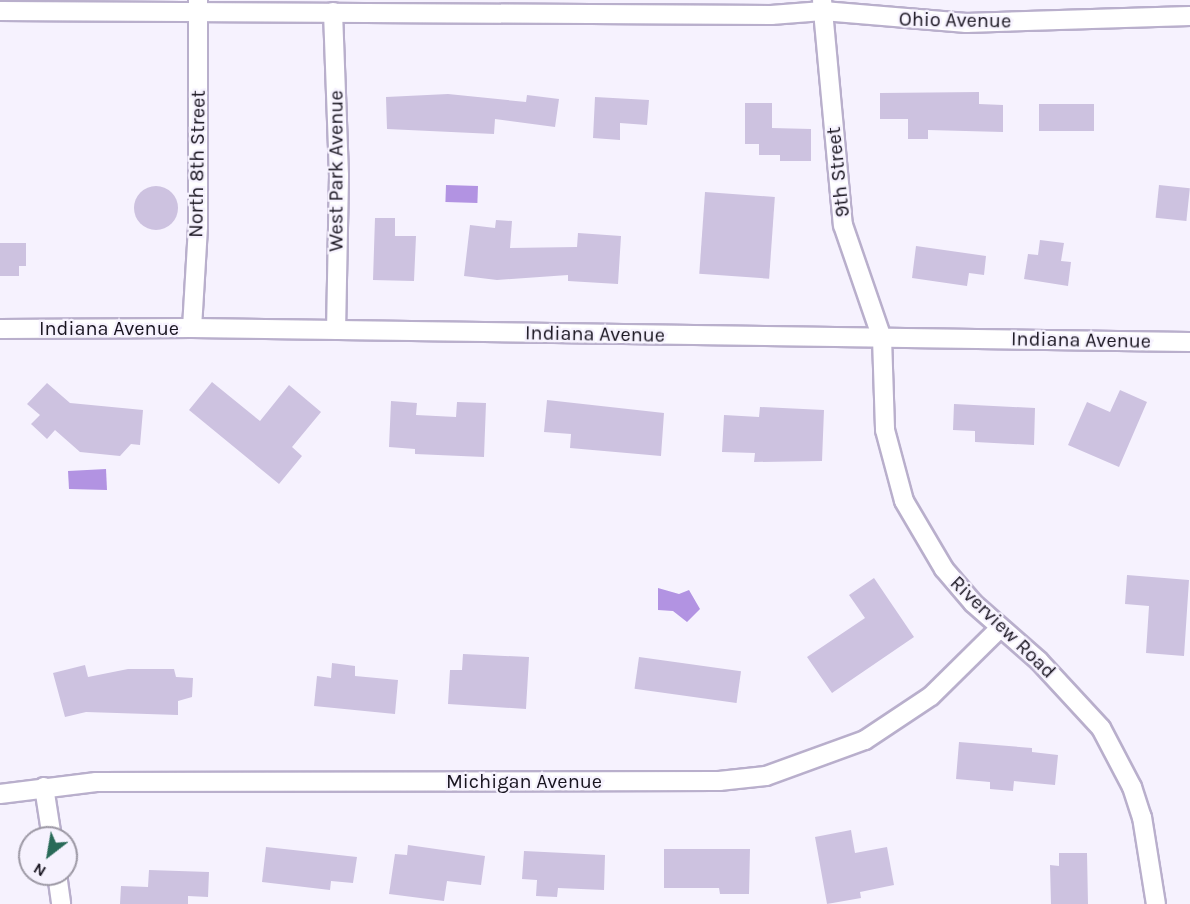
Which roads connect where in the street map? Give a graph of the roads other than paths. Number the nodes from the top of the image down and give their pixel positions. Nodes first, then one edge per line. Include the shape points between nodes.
1 (199, 5) edge
2 (822, 5) edge
3 (0, 11) edge
4 (333, 12) junction
5 (1190, 16) edge
6 (192, 327) junction
7 (0, 329) edge
8 (336, 330) junction
9 (882, 338) junction
10 (1190, 342) edge
11 (1000, 628) junction
12 (44, 787) junction
13 (0, 794) edge
14 (50, 826) edge
15 (59, 886) edge
16 (61, 904) edge
17 (1155, 904) edge

1 - 3 street, Ohio Avenue
1 - 4 street, Ohio Avenue
1 - 6 street, North 8th Street via 198,226
2 - 4 street, Ohio Avenue via 771,15
2 - 5 street, Ohio Avenue via 966,23
2 - 9 street, 9th Street via 843,225
4 - 8 street, West Park Avenue via 339,176
6 - 7 street, Indiana Avenue
6 - 8 street, Indiana Avenue
8 - 9 street, Indiana Avenue
9 - 10 street, Indiana Avenue
9 - 11 street, Riverview Road via 885,430 904,501 944,569
11 - 12 street, Michigan Avenue via 951,678 911,711 844,750 766,776 645,782 229,780
11 - 17 street, Riverview Road via 1065,687 1101,728 1120,761 1142,817
12 - 13 street, Michigan Avenue
12 - 14 street
15 - 16 street

